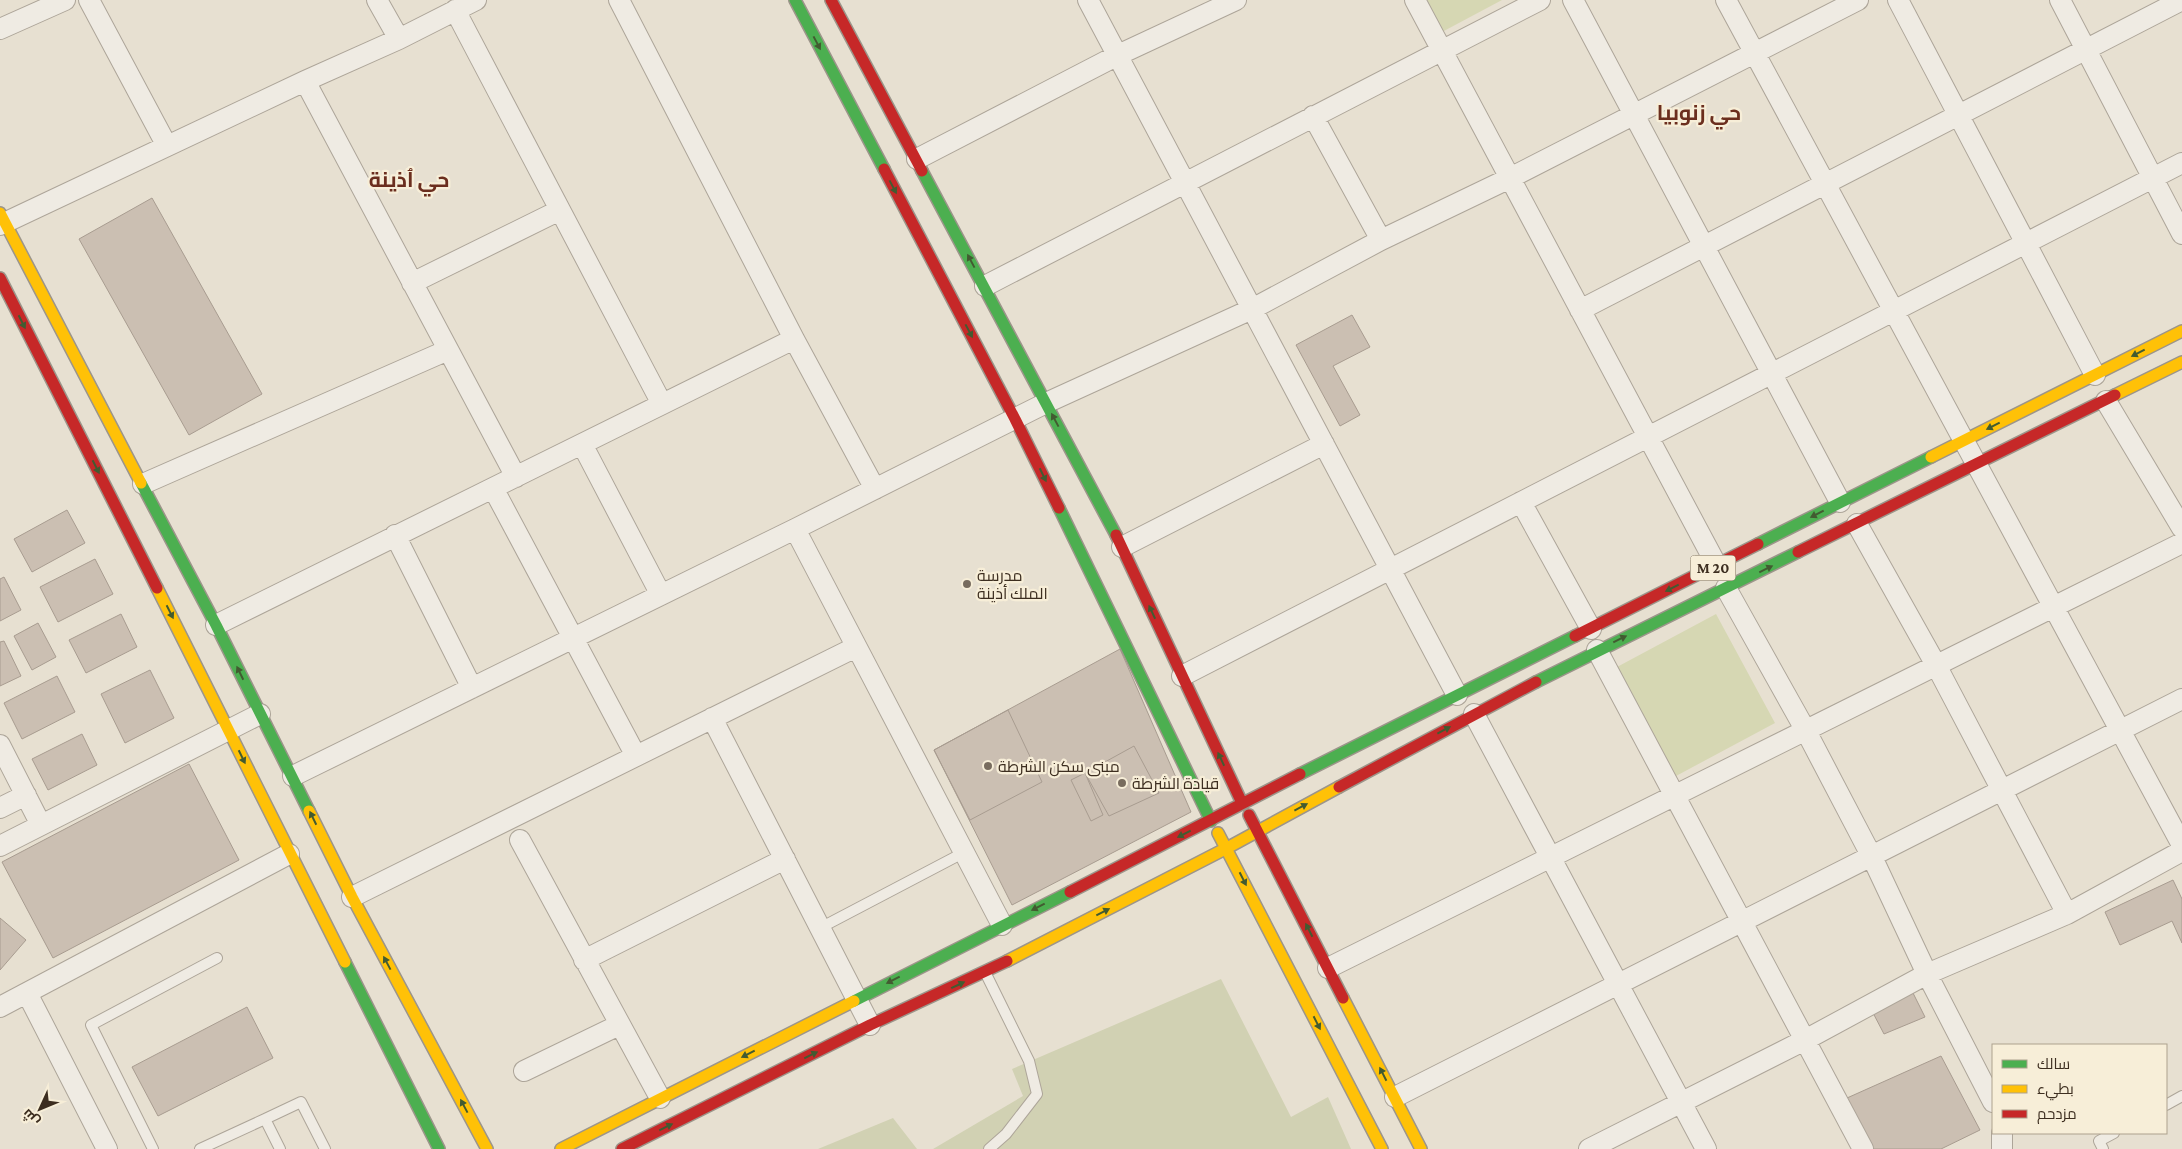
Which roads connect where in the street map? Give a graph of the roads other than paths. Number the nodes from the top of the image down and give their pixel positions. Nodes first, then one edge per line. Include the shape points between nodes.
1 (65, 0) edge
2 (88, 0) edge
3 (378, 0) edge
4 (476, 0) edge
5 (619, 0) edge
6 (794, 0) edge
7 (1088, 0) edge
8 (1236, 0) edge
9 (1415, 0) edge
10 (1540, 0) edge
11 (1573, 0) edge
12 (1726, 0) edge
13 (1858, 0) edge
14 (1898, 0) edge
15 (2060, 0) edge
16 (2182, 0) edge
17 (830, 1) edge
18 (455, 10) junction
19 (0, 29) edge
20 (399, 39) junction
21 (2086, 50) junction
22 (1442, 51) junction
23 (1755, 53) junction
24 (1118, 55) junction
25 (305, 81) junction
26 (1634, 115) junction
27 (1314, 116) junction
28 (1958, 116) junction
29 (167, 146) junction
30 (916, 159) junction
31 (2182, 163) edge
32 (1510, 178) junction
33 (2153, 178) junction
34 (1186, 183) junction
35 (1825, 184) junction
36 (560, 210) junction
37 (2, 220) edge
38 (2182, 234) edge
39 (1381, 240) junction
40 (2026, 243) junction
41 (1704, 246) junction
42 (0, 278) edge
43 (412, 283) junction
44 (985, 286) junction
45 (1252, 309) junction
46 (1580, 310) junction
47 (1893, 311) junction
48 (2182, 331) edge
49 (794, 339) junction
50 (448, 350) junction
51 (2182, 362) edge
52 (1771, 374) junction
53 (2095, 375) junction
54 (2106, 401) junction
55 (1046, 403) junction
56 (662, 404) junction
57 (1015, 419) junction
58 (1648, 437) junction
59 (1963, 441) junction
60 (582, 444) junction
61 (1324, 444) junction
62 (1976, 465) junction
63 (516, 477) junction
64 (143, 484) junction
65 (493, 488) junction
66 (875, 490) junction
67 (1521, 502) junction
68 (1840, 502) junction
69 (1857, 524) junction
70 (2182, 528) edge
71 (795, 530) junction
72 (395, 536) junction
73 (2182, 543) edge
74 (1122, 547) junction
75 (1717, 566) junction
76 (1390, 569) junction
77 (1726, 588) junction
78 (661, 595) junction
79 (2053, 607) junction
80 (216, 625) junction
81 (1591, 629) junction
82 (573, 638) junction
83 (856, 647) junction
84 (1597, 650) junction
85 (1936, 666) junction
86 (1182, 676) junction
87 (472, 688) junction
88 (1457, 695) junction
89 (2182, 699) edge
90 (260, 714) junction
91 (1474, 714) junction
92 (712, 718) junction
93 (229, 730) junction
94 (1806, 731) junction
95 (2120, 731) junction
96 (0, 745) edge
97 (636, 756) junction
98 (293, 776) junction
99 (2002, 790) junction
100 (26, 795) junction
101 (1675, 796) junction
102 (1242, 803) junction
103 (0, 808) edge
104 (1212, 821) junction
105 (41, 825) junction
106 (1258, 831) junction
107 (520, 840) dead end
108 (2182, 845) edge
109 (0, 846) edge
110 (1227, 848) junction
111 (2182, 851) edge
112 (963, 853) junction
113 (290, 854) junction
114 (1872, 857) junction
115 (1551, 858) junction
116 (785, 859) junction
117 (352, 897) junction
118 (2067, 914) junction
119 (1742, 922) junction
120 (1002, 925) junction
121 (820, 928) junction
122 (217, 958) dead end
123 (584, 960) junction
124 (1328, 968) junction
125 (985, 972) junction
126 (1928, 974) junction
127 (1619, 985) junction
128 (27, 992) junction
129 (858, 998) junction
130 (0, 1006) edge
131 (619, 1024) junction
132 (870, 1025) junction
133 (1805, 1040) junction
134 (524, 1071) dead end
135 (2182, 1096) edge
136 (1395, 1097) junction
137 (660, 1098) junction
138 (1992, 1100) edge
139 (1682, 1103) junction
140 (2167, 1104) edge
141 (265, 1118) junction
142 (2002, 1134) edge
143 (2112, 1134) edge
144 (107, 1149) edge
145 (153, 1149) edge
146 (200, 1149) edge
147 (280, 1149) edge
148 (325, 1149) edge
149 (439, 1149) edge
150 (487, 1149) edge
151 (561, 1149) edge
152 (622, 1149) edge
153 (989, 1149) edge
154 (1382, 1149) edge
155 (1421, 1149) edge
156 (1589, 1149) edge
157 (1706, 1149) edge
158 (1863, 1149) edge
159 (2002, 1149) edge
160 (2103, 1149) edge

1 - 19 street
2 - 29 street
3 - 20 street
4 - 18 street
5 - 49 street
6 -> 57 main road via 806,13
7 - 24 street
8 - 24 street
9 - 22 street
10 - 22 street
11 - 26 street
12 - 23 street
13 - 23 street
14 - 28 street
15 - 21 street
16 - 21 street
17 - 30 main road
18 - 20 street
18 - 36 street
20 - 25 street
21 - 28 street
21 - 33 street
22 - 27 street
22 - 32 street
23 - 26 street
23 - 35 street
24 - 30 street
24 - 34 street
25 - 29 street
25 - 43 street
26 - 32 street
26 - 41 street
27 - 34 street
27 - 39 street
28 - 35 street
28 - 40 street
29 - 37 street
44 -> 30 main road
31 - 33 street
32 - 39 street
32 - 46 street
33 - 38 street
33 - 40 street
34 - 44 street
34 - 45 street
35 - 41 street
35 - 47 street
36 - 43 street
36 - 56 street
37 - 64 main road
39 - 45 street
40 - 47 street
40 - 53 street
41 - 46 street
41 - 52 street
42 -> 93 main road
43 - 50 street
44 - 55 main road
45 - 55 street
45 - 61 street
46 - 58 street
47 - 52 street
47 - 59 street
48 -> 53 main road, M 20
49 - 56 street
49 - 66 street
50 - 63 street
50 - 64 street
51 - 54 main road, M 20
52 - 58 street
52 - 68 street
53 -> 59 main road, M 20
54 - 62 main road, M 20
54 - 70 street
55 - 57 street
74 -> 55 main road
56 - 60 street
57 - 66 street
57 -> 104 main road
58 - 67 street
58 - 75 street
59 - 62 street
59 - 68 main road, M 20
60 - 63 street
60 - 78 street
61 - 74 street
61 - 76 street
62 - 69 main road, M 20
62 - 79 street
63 - 65 street
64 - 80 main road
65 - 72 street
65 - 82 street
66 - 71 street
67 - 76 street
67 - 81 street
68 -> 75 main road, M 20
77 -> 69 main road, M 20
69 - 85 street
71 - 78 street
71 - 83 street
72 - 80 street
72 - 87 street
73 - 79 street
86 -> 74 main road
75 -> 81 main road, M 20
76 - 86 street
76 - 88 street
84 -> 77 main road, M 20
77 - 94 street
78 - 82 street
79 - 85 street
79 - 95 street
90 -> 80 main road
81 - 88 main road, M 20
82 - 87 street
82 - 97 street
83 - 92 street
83 - 112 street
84 - 91 main road, M 20
84 - 101 street
85 - 94 street
85 - 99 street
102 -> 86 main road
87 - 98 street
88 - 102 main road, M 20
89 - 95 street
90 - 93 street
90 - 98 main road
106 -> 91 main road, M 20
91 - 115 street
92 - 97 street
92 - 116 street
93 - 105 street
93 -> 113 main road
94 - 101 street
94 - 114 street
95 - 99 street
95 - 108 street
96 - 100 street
97 - 117 street
117 -> 98 main road
99 - 114 street
99 - 118 street
100 - 103 street
100 - 105 street
101 - 115 street
101 - 119 street
102 - 104 main road
102 - 106 main road
104 - 110 main road
104 -> 120 main road
105 - 109 street
106 - 110 main road
124 -> 106 main road
107 - 123 street
125 -> 110 main road
110 -> 154 main road
111 - 118 street
112 - 120 street
112 - 121 lane
113 - 128 street
113 - 149 main road
114 - 119 street
114 - 126 street
115 - 124 street
115 - 127 street
116 - 121 street
116 - 123 street
150 -> 117 main road
118 - 126 street
119 - 127 street
119 - 133 street
120 -> 129 main road
121 - 129 street
122 - 145 lane via 91,1024
123 - 131 street
136 -> 124 main road
132 -> 125 main road
125 - 153 lane via 1029,1061 1037,1094 1006,1134
126 - 133 street
126 - 138 street
127 - 136 street
127 - 139 street
128 - 130 street
128 - 144 street
129 - 132 street
129 -> 137 main road
131 - 134 street
131 - 137 street
152 -> 132 main road
133 - 139 street
133 - 158 street
135 - 140 lane
136 - 155 main road
137 - 151 main road
139 - 156 street
139 - 157 street
141 - 146 lane
141 - 147 lane
141 - 148 lane via 301,1102
142 - 159 street
143 - 160 lane via 2099,1141

